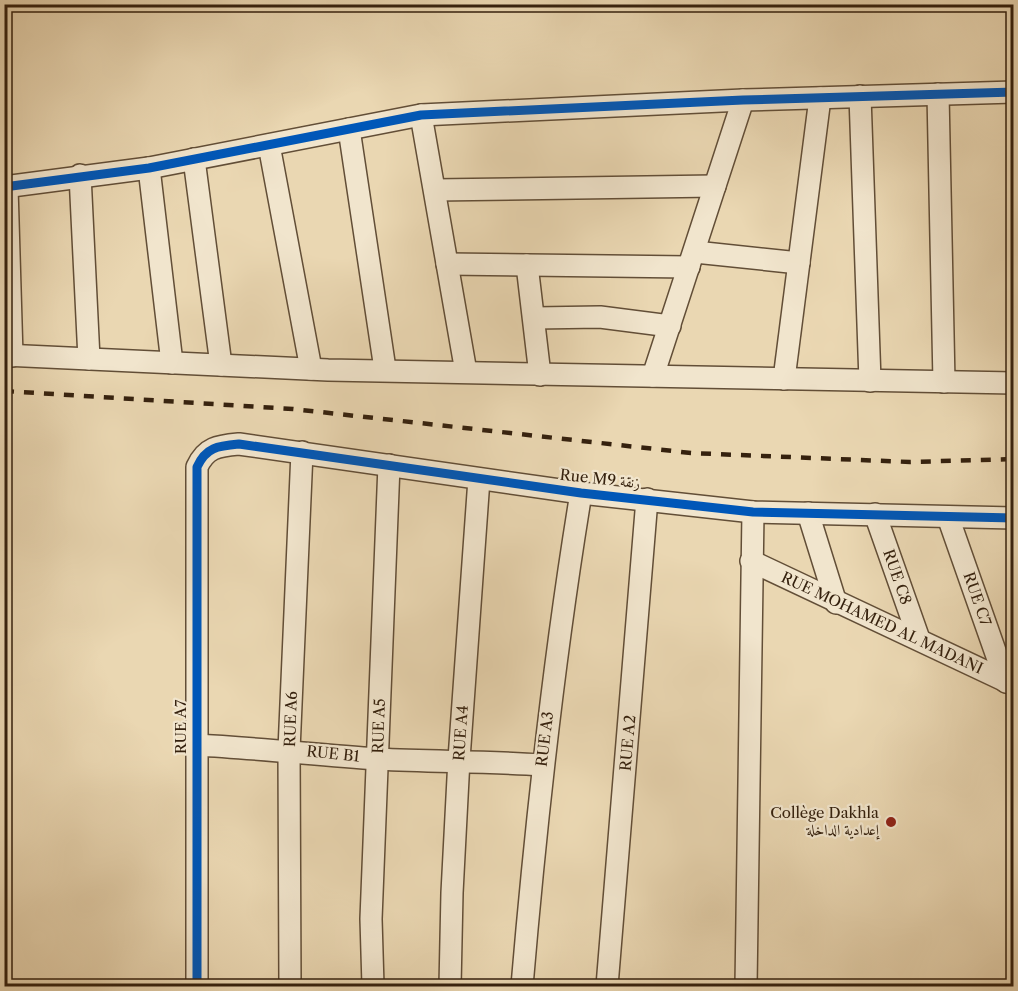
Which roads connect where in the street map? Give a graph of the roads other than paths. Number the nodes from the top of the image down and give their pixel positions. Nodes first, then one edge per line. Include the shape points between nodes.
1 (1014, 92) edge
2 (938, 94) junction
3 (860, 96) junction
4 (820, 98) junction
5 (743, 100) junction
6 (421, 116) junction
7 (349, 129) junction
8 (269, 145) junction
9 (194, 159) junction
10 (149, 168) junction
11 (80, 175) junction
12 (715, 186) junction
13 (6, 187) edge
14 (435, 190) junction
15 (692, 259) junction
16 (799, 262) junction
17 (447, 264) junction
18 (527, 265) junction
19 (535, 318) junction
20 (670, 326) junction
21 (8, 355) edge
22 (89, 359) junction
23 (172, 363) junction
24 (221, 365) junction
25 (311, 369) junction
26 (385, 369) junction
27 (466, 372) junction
28 (540, 375) junction
29 (653, 376) junction
30 (784, 379) junction
31 (870, 381) junction
32 (944, 382) junction
33 (1014, 382) edge
34 (302, 452) junction
35 (389, 465) junction
36 (197, 467) joint
37 (479, 479) junction
38 (581, 493) junction
39 (646, 499) junction
40 (753, 512) junction
41 (808, 513) junction
42 (875, 514) junction
43 (948, 517) junction
44 (1014, 518) edge
45 (751, 561) junction
46 (836, 603) junction
47 (919, 639) junction
48 (1010, 683) edge
49 (196, 746) junction
50 (289, 750) junction
51 (378, 759) junction
52 (459, 759) junction
53 (542, 765) junction
54 (197, 987) edge
55 (290, 987) edge
56 (373, 987) edge
57 (450, 987) edge
58 (522, 987) edge
59 (607, 987) edge
60 (746, 987) edge

1 - 2 street
2 - 3 street
2 - 32 street
3 - 4 street
3 - 31 street
4 - 5 street
4 - 16 street
5 - 6 street
5 - 12 street
6 - 7 street
6 - 14 street
7 - 8 street
7 - 26 street
8 - 9 street
8 - 25 street
9 - 10 street
9 - 24 street
10 - 11 street
10 - 23 street
11 - 13 street
11 - 22 street
12 - 14 street
12 - 15 street
13 - 21 street
14 - 17 street
15 - 16 street
15 - 18 street
15 - 20 street
16 - 30 street
17 - 18 street
17 - 27 street
18 - 19 street
19 - 20 street via 600,317
19 - 28 street
20 - 29 street
21 - 22 street
22 - 23 street
23 - 24 street
24 - 25 street
25 - 26 street
26 - 27 street
27 - 28 street
28 - 29 street
29 - 30 street
30 - 31 street
31 - 32 street
32 - 33 street
34 - 35 street, Rue M9 زنقة
34 - 36 street, Rue M9 زنقة via 239,444 221,446 202,455
34 - 50 street, RUE A6
35 - 37 street, Rue M9 زنقة
35 - 51 street, RUE A5
36 - 49 street, RUE A7
37 - 38 street, Rue M9 زنقة
37 - 52 street, RUE A4
38 - 39 street, Rue M9 زنقة
38 - 53 street, RUE A3
39 - 40 street, Rue M9 زنقة
39 - 59 street, RUE A2
40 - 41 street, Rue M9 زنقة
40 - 45 street
41 - 42 street, Rue M9 زنقة
41 - 46 street
42 - 43 street, Rue M9 زنقة
42 - 47 street, RUE C8
43 - 44 street, Rue M9 زنقة
43 - 48 street, RUE C7
45 - 46 street, RUE MOHAMED AL MADANI
45 - 60 street
46 - 47 street, RUE MOHAMED AL MADANI
47 - 48 street, RUE MOHAMED AL MADANI
49 - 50 street, RUE B1
49 - 54 street, RUE A7
50 - 51 street, RUE B1
50 - 55 street, RUE A6
51 - 52 street, RUE B1
51 - 56 street, RUE A5 via 371,919
52 - 53 street, RUE B1
52 - 57 street, RUE A4
53 - 58 street, RUE A3

